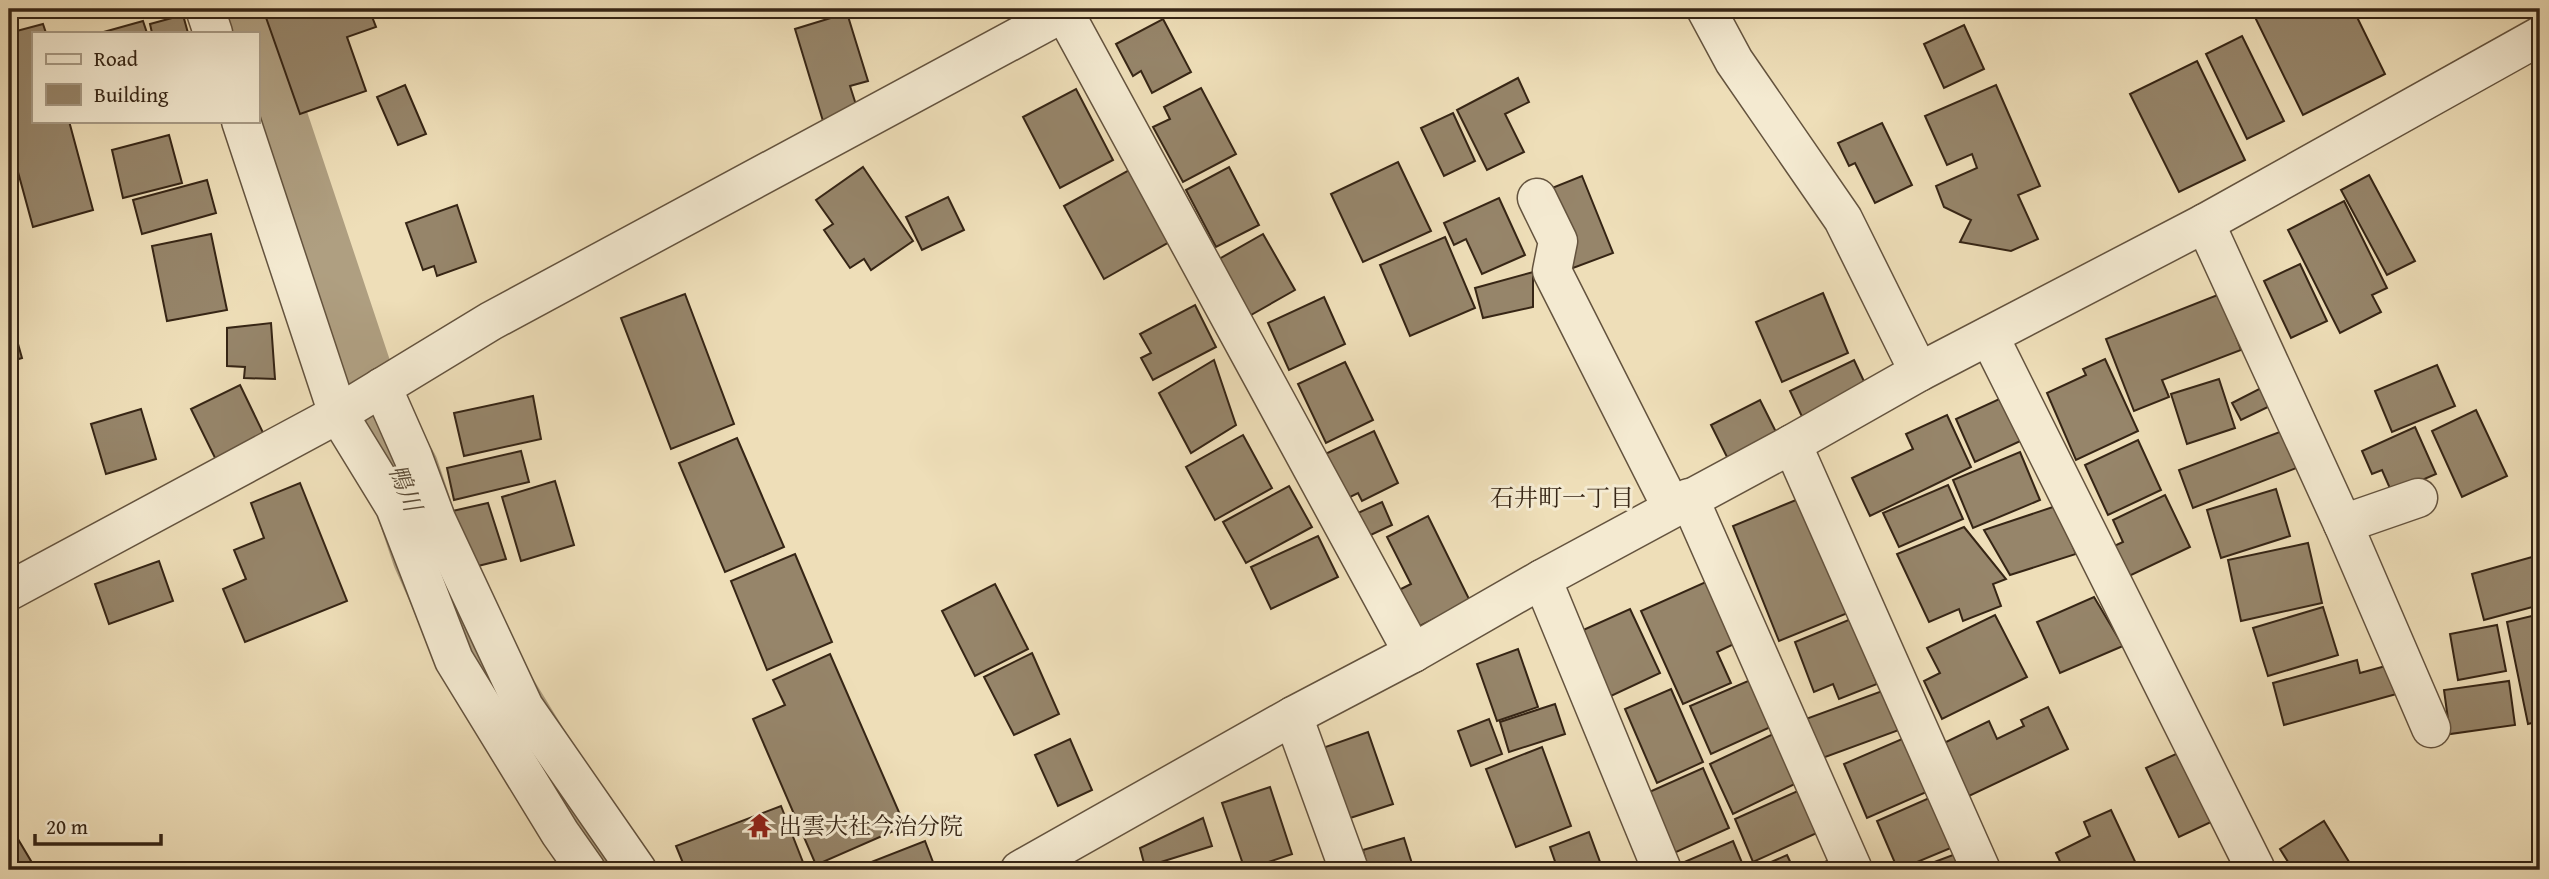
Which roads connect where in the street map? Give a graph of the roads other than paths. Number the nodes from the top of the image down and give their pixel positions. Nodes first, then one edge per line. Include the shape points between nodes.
1 (205, 9) edge
2 (1706, 9) edge
3 (1067, 11) edge
4 (213, 32) edge
5 (2540, 36) edge
6 (241, 122) edge
7 (1538, 198) dead end
8 (2205, 223) junction
9 (1989, 336) junction
10 (1919, 372) junction
11 (382, 387) junction
12 (338, 414) junction
13 (1792, 444) junction
14 (2418, 498) dead end
15 (1680, 503) junction
16 (2343, 523) junction
17 (1542, 579) junction
18 (9, 591) edge
19 (1413, 653) junction
20 (1293, 716) junction
21 (2431, 728) dead end
22 (2255, 868) dead end
23 (586, 870) edge
24 (637, 870) edge
25 (1020, 870) edge
26 (1349, 870) edge
27 (1661, 870) edge
28 (1853, 870) edge
29 (1981, 870) edge

1 - 4 street
2 - 10 street via 1734,61 1843,219
3 - 11 street via 491,321
3 - 19 street
5 - 8 street
6 - 12 street
7 - 15 street via 1558,241 1552,271
8 - 9 street
8 - 16 street
9 - 10 street
9 - 22 street
10 - 13 street
11 - 12 street
11 - 24 street via 436,519 524,707
12 - 18 street
12 - 23 street via 395,507 454,660
13 - 15 street
13 - 29 street
14 - 16 street
15 - 17 street
15 - 28 street
16 - 21 street
17 - 19 street
17 - 27 street
19 - 20 street
20 - 25 street
20 - 26 street

